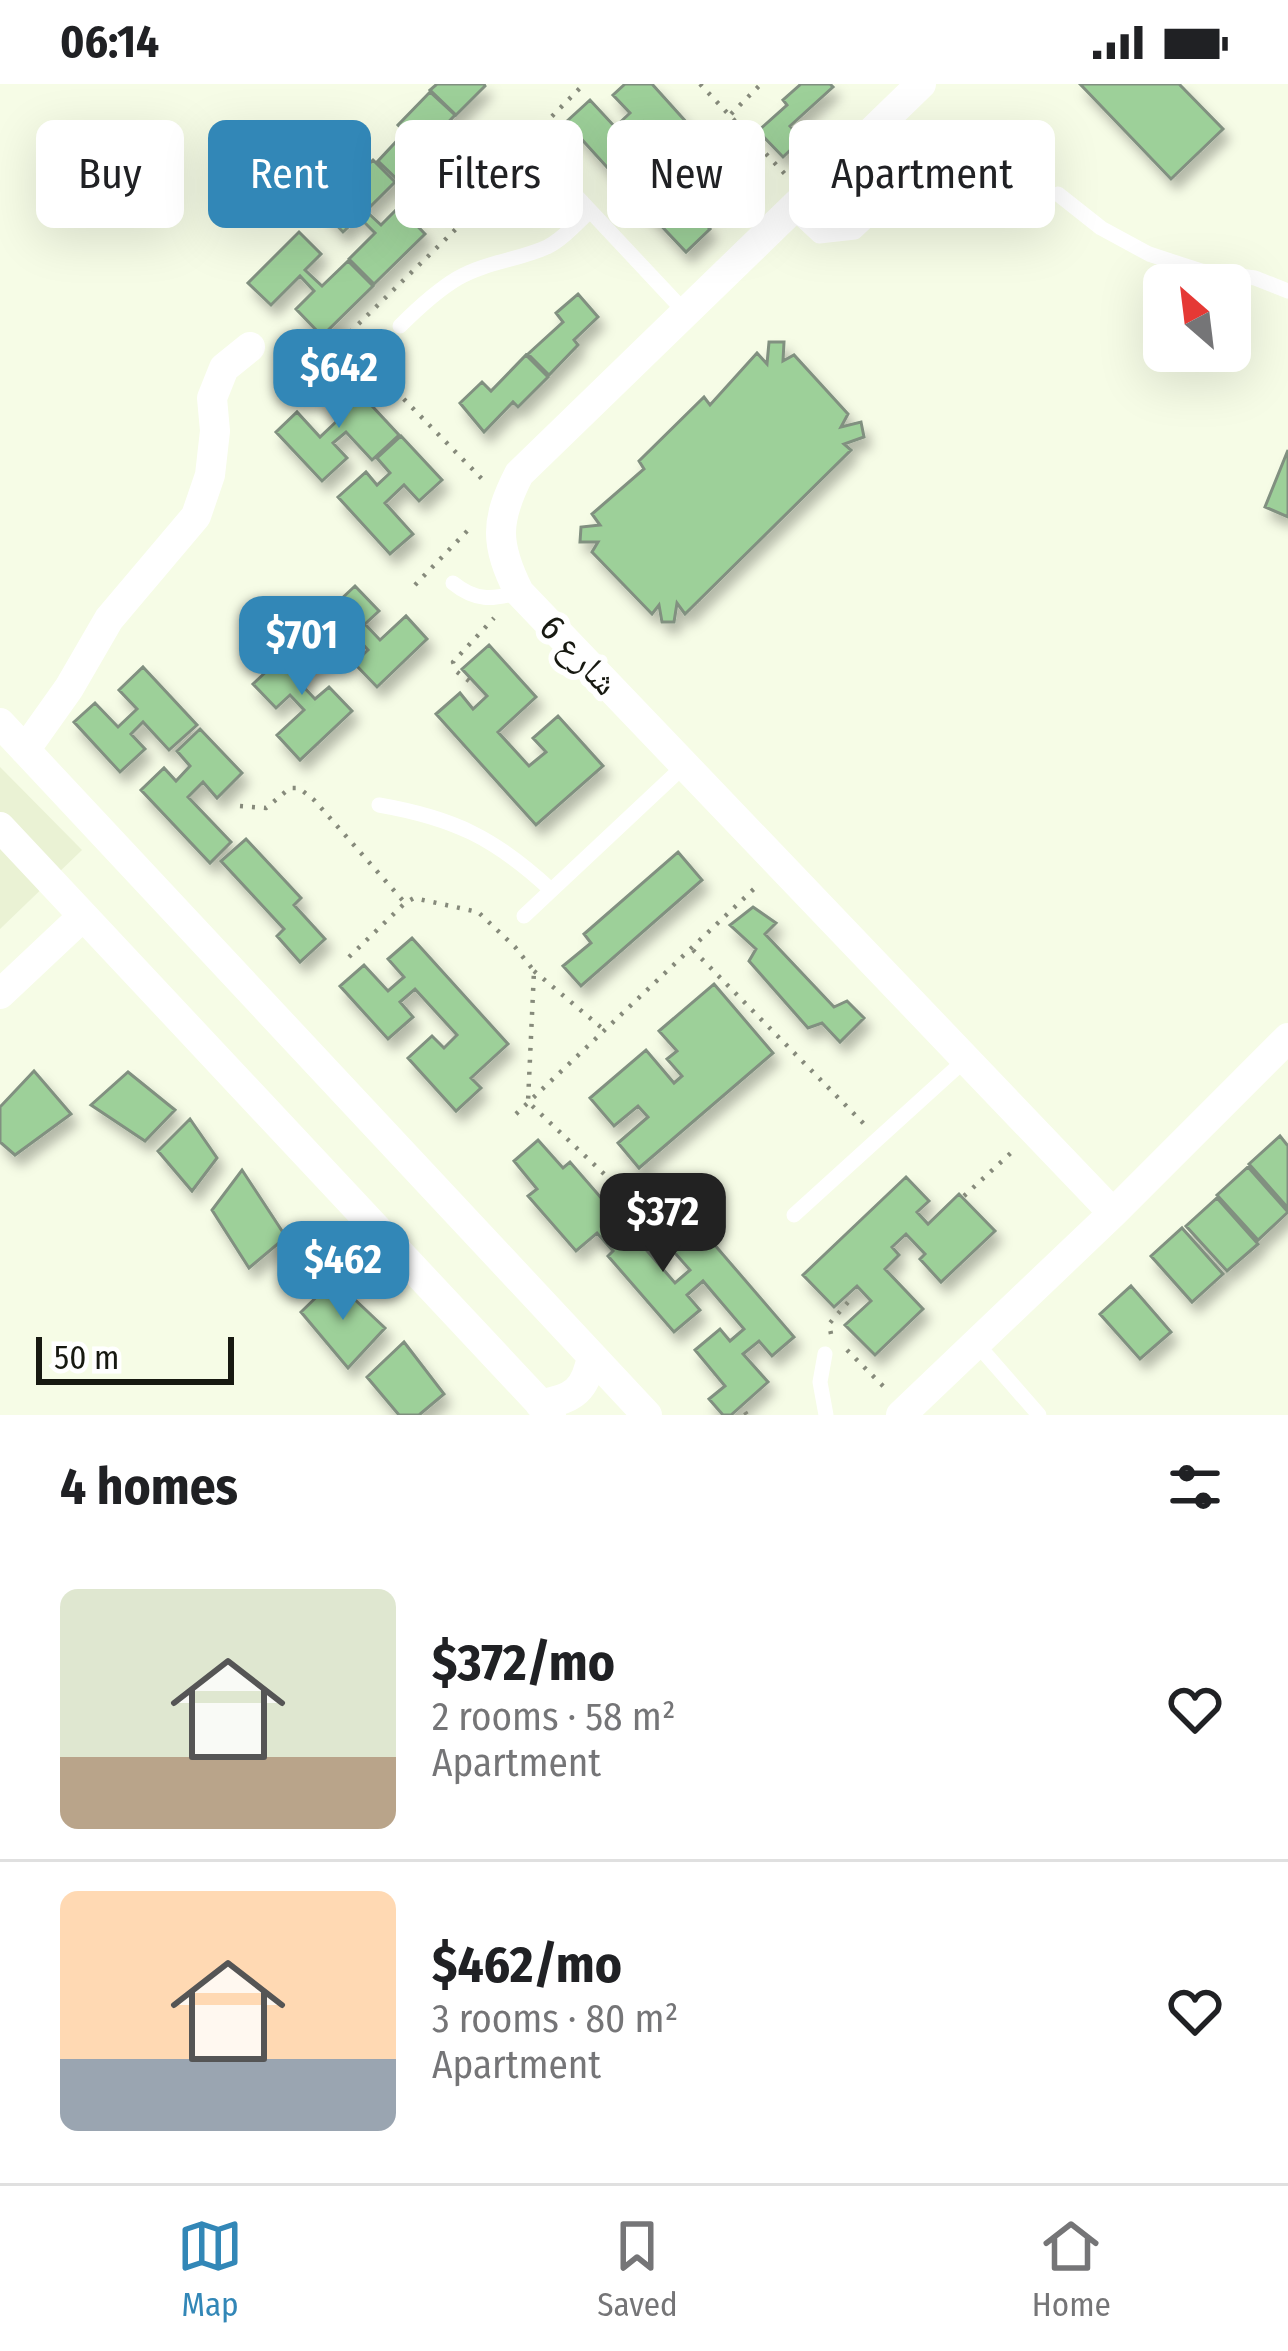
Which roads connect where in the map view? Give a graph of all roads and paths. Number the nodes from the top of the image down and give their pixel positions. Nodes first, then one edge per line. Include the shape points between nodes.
1 (584, 84) edge
2 (700, 84) edge
3 (761, 84) edge
4 (921, 84) edge
5 (729, 116) junction
6 (884, 120) edge
7 (789, 192) edge
8 (1058, 194) dead end
9 (583, 203) edge
10 (590, 211) junction
11 (789, 212) edge
12 (815, 228) edge
13 (860, 228) edge
14 (1288, 291) edge
15 (685, 312) junction
16 (400, 326) joint
17 (344, 338) junction
18 (250, 346) dead end
19 (366, 360) junction
20 (307, 374) dead end
21 (503, 500) junction
22 (452, 583) dead end
23 (415, 585) dead end
24 (519, 592) junction
25 (469, 681) dead end
26 (0, 723) edge
27 (26, 750) junction
28 (685, 765) junction
29 (380, 805) dead end
30 (240, 806) dead end
31 (0, 827) edge
32 (779, 864) junction
33 (551, 890) junction
34 (405, 903) junction
35 (82, 916) junction
36 (524, 916) dead end
37 (691, 948) junction
38 (349, 957) dead end
39 (534, 971) junction
40 (0, 994) edge
41 (604, 1030) junction
42 (1288, 1038) edge
43 (965, 1059) junction
44 (528, 1102) junction
45 (516, 1114) dead end
46 (1034, 1131) junction
47 (878, 1138) junction
48 (964, 1196) dead end
49 (638, 1206) dead end
50 (1113, 1213) junction
51 (794, 1214) dead end
52 (849, 1301) dead end
53 (831, 1334) dead end
54 (976, 1343) junction
55 (846, 1349) dead end
56 (825, 1354) dead end
57 (592, 1356) junction
58 (545, 1410) edge
59 (904, 1412) edge
60 (645, 1415) edge
61 (826, 1415) edge
62 (1039, 1415) edge

1 - 17 path via 464,205 456,229
2 - 5 path
3 - 5 path
4 - 6 street
5 - 7 path
8 - 14 lane via 1149,254
9 - 10 lane
10 - 15 lane
10 - 16 lane via 547,246 460,277
11 - 15 street
12 - 13 lane via 820,236
15 - 21 street via 530,462
16 - 19 path
17 - 19 path
17 - 20 path
18 - 27 street via 224,368 212,398 210,475 196,516 109,619
19 - 21 path
21 - 23 path
21 - 24 street, شارع 6 via 505,564
22 - 24 lane via 492,600
24 - 25 path via 453,662
24 - 28 street, شارع 6
26 - 27 street
27 - 57 street
28 - 32 street, شارع 6
28 - 33 lane
29 - 33 lane via 455,823
30 - 34 path via 266,808 299,788
31 - 35 street
32 - 37 path
32 - 43 street, شارع 6
33 - 36 lane
34 - 38 path
34 - 39 path via 414,898 478,912
35 - 40 street
35 - 58 street
37 - 41 path
37 - 47 path
39 - 41 path
39 - 44 path
41 - 44 path
42 - 50 street
43 - 46 street, شارع 6
43 - 47 lane
44 - 45 path
44 - 49 path
46 - 48 path
46 - 50 street, شارع 6
47 - 51 lane
50 - 54 street
52 - 53 path via 829,1324
54 - 59 street
54 - 62 lane
55 - 59 path
56 - 61 lane
57 - 58 street via 578,1392
57 - 60 street

